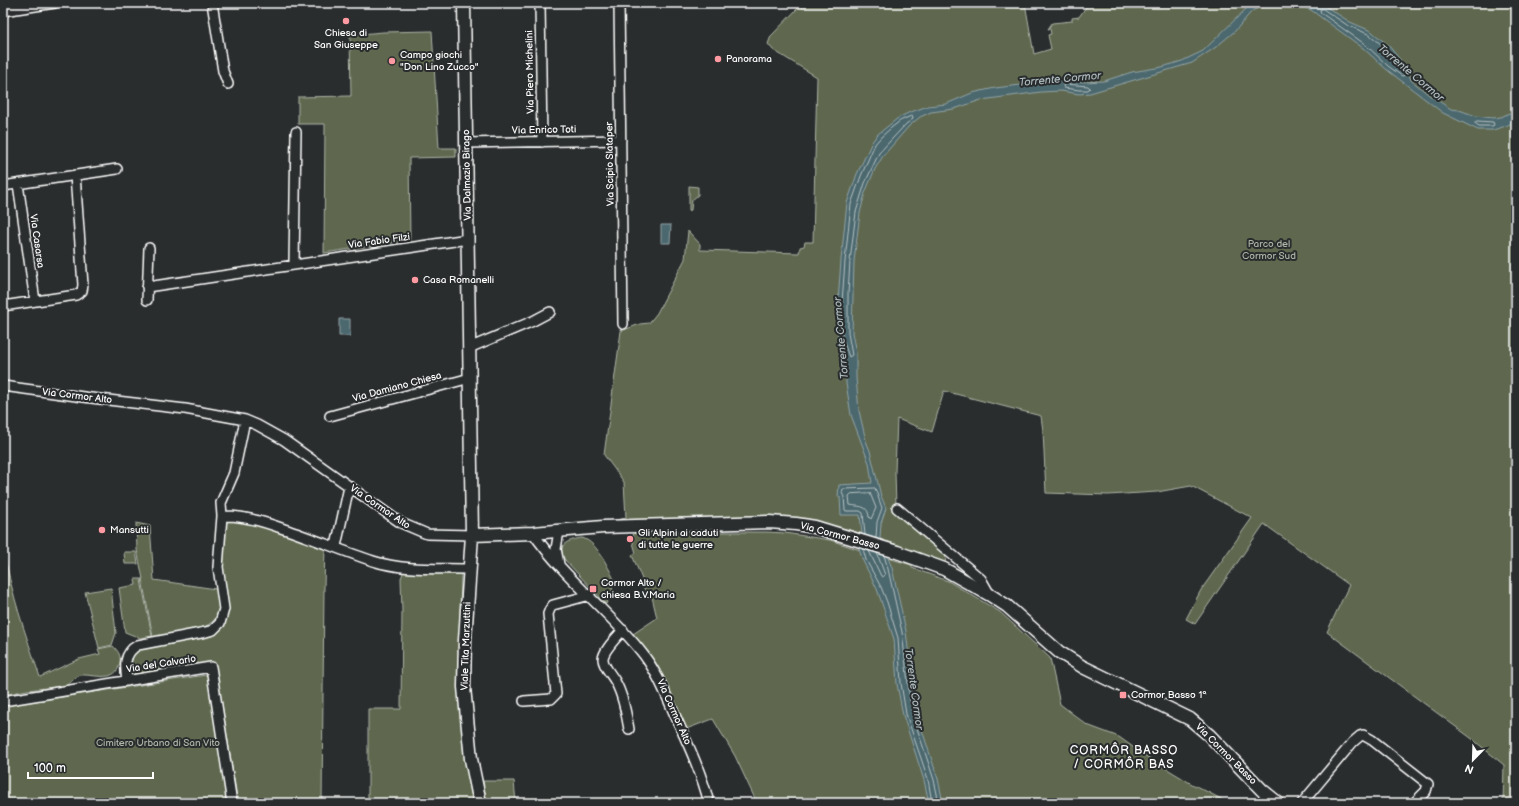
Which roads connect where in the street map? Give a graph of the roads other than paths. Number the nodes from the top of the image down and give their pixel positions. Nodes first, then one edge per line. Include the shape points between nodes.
1 (55, 3) edge
2 (212, 3) edge
3 (464, 3) edge
4 (540, 3) edge
5 (619, 3) edge
6 (3, 11) edge
7 (228, 84) dead end
8 (296, 132) dead end
9 (621, 140) junction
10 (542, 142) junction
11 (467, 143) junction
12 (117, 169) dead end
13 (75, 175) junction
14 (18, 184) junction
15 (3, 186) edge
16 (468, 239) junction
17 (149, 248) dead end
18 (294, 265) junction
19 (147, 287) junction
20 (147, 300) dead end
21 (35, 301) junction
22 (3, 306) edge
23 (550, 312) dead end
24 (622, 324) dead end
25 (469, 348) junction
26 (470, 378) junction
27 (3, 386) edge
28 (330, 416) dead end
29 (245, 420) junction
30 (349, 487) junction
31 (897, 508) dead end
32 (222, 516) junction
33 (559, 531) junction
34 (533, 533) junction
35 (472, 536) junction
36 (336, 546) junction
37 (558, 564) junction
38 (470, 569) junction
39 (990, 595) junction
40 (590, 596) junction
41 (622, 630) junction
42 (127, 681) junction
43 (3, 701) edge
44 (524, 701) dead end
45 (629, 729) dead end
46 (232, 803) edge
47 (480, 803) edge
48 (709, 803) edge
49 (1278, 803) edge
50 (1302, 803) edge
51 (1414, 803) edge

1 - 6 street
2 - 7 street via 223,71
3 - 11 street, Via Dalmazio Birago
4 - 10 street, Via Piero Michelini
5 - 9 street, Via Scipio Slataper
8 - 18 street
9 - 10 street, Via Enrico Toti
9 - 24 street, Via Scipio Slataper
10 - 11 street, Via Enrico Toti
11 - 16 street, Via Dalmazio Birago
12 - 13 street
13 - 14 street
13 - 21 street via 82,291 76,295
14 - 15 street
14 - 21 street, Via Casarsa
16 - 18 street, Via Fabio Filzi
16 - 25 street, Via Dalmazio Birago
17 - 19 street
18 - 19 street, Via Fabio Filzi
19 - 20 street
21 - 22 street
23 - 25 street
25 - 26 street, Via Dalmazio Birago
26 - 28 street, Via Damiano Chiesa
26 - 35 street, Via Dalmazio Birago
27 - 29 street, Via Cormor Alto via 185,409
29 - 30 street, Via Cormor Alto via 284,440
29 - 32 street via 234,473 221,503
30 - 35 street, Via Cormor Alto via 401,523 414,529 427,534
30 - 36 street
31 - 39 street, Via Cormor Basso via 981,579
32 - 36 street via 258,521
32 - 42 street via 218,567 224,609 220,623 206,632 133,648 127,655
33 - 34 street, Via Cormor Alto
33 - 37 street via 556,549
33 - 39 street, Via Cormor Basso via 603,527 769,522 796,524 829,531 917,559 944,569
34 - 35 street, Via Cormor Alto
34 - 37 street, Via Cormor Alto
35 - 38 street, Viale Tita Marzuttini
36 - 38 street via 374,561 402,568
37 - 40 street, Via Cormor Alto
38 - 47 street, Viale Tita Marzuttini via 464,687
39 - 49 street, Via Cormor Basso via 1007,606 1059,652 1083,668 1190,719
40 - 41 street, Via Cormor Alto
40 - 44 street via 553,605 550,609 548,614 556,694 551,699
41 - 45 street via 603,657 604,664 616,682
41 - 48 street, Via Cormor Alto via 657,675 698,768
42 - 43 street, Via del Calvario
42 - 46 street, Via del Calvario via 211,667
50 - 51 street via 1353,742 1363,736 1372,740 1428,784 1426,791

